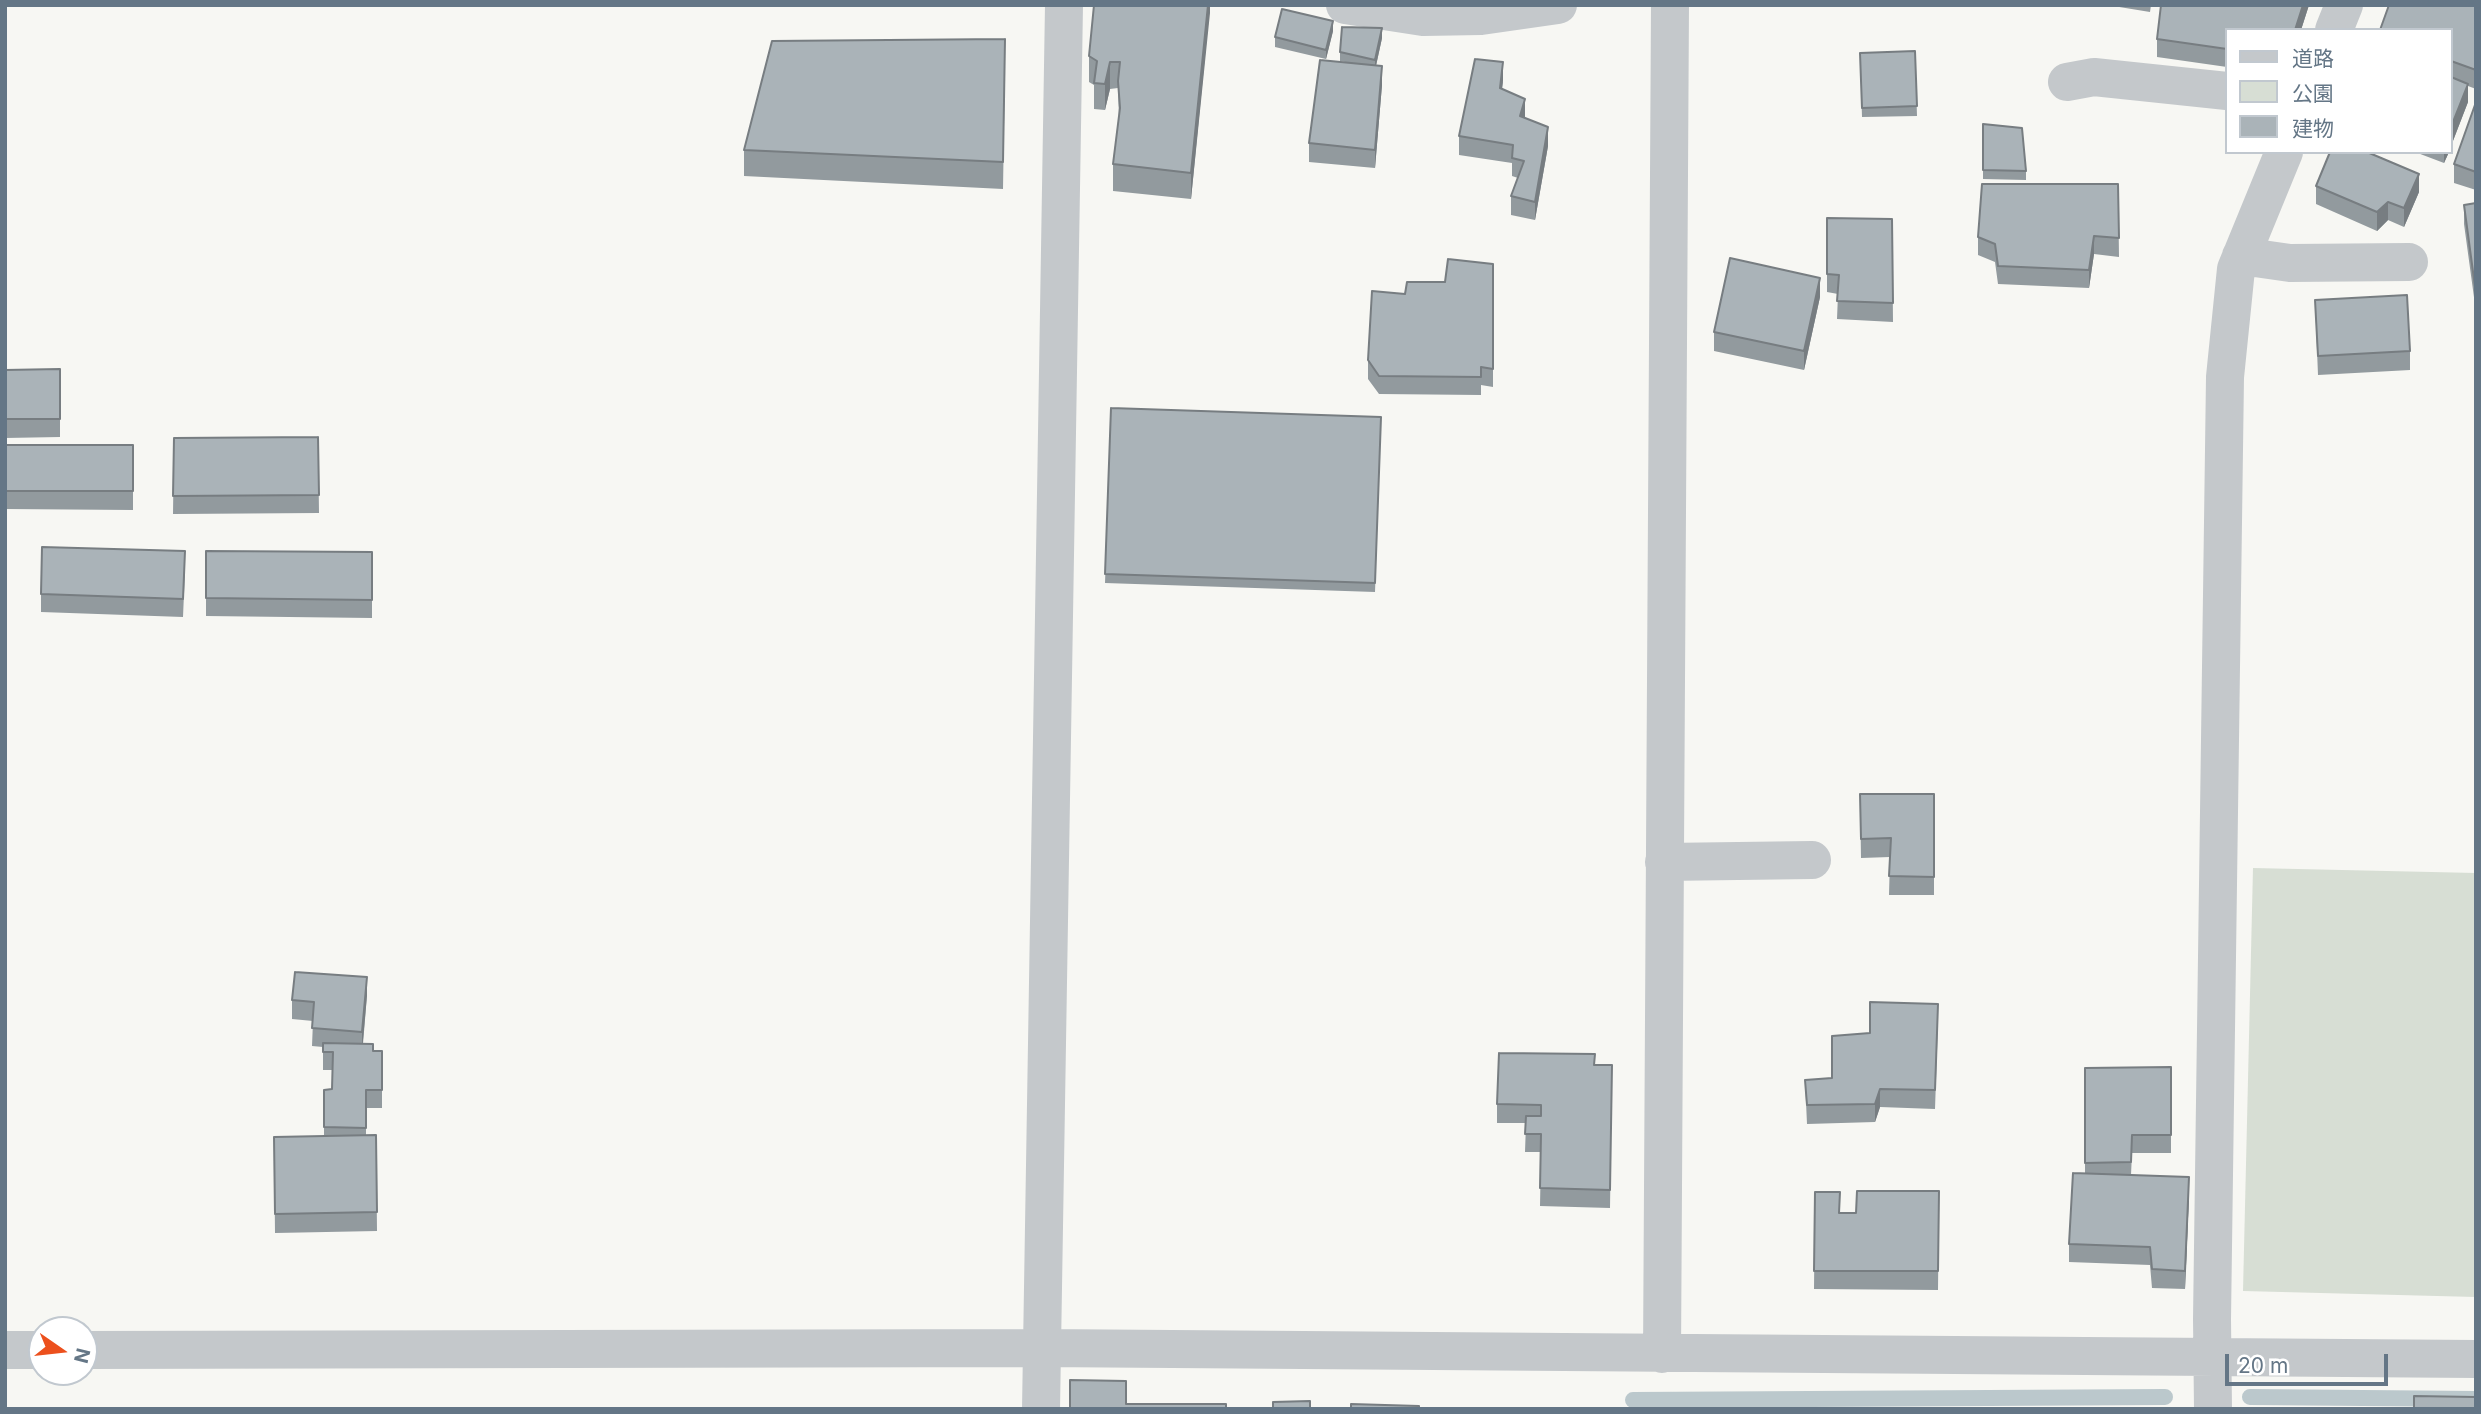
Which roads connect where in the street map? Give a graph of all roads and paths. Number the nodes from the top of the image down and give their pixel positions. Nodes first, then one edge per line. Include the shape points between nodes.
1 (1064, 5) edge
2 (1345, 5) edge
3 (1558, 5) edge
4 (1670, 5) edge
5 (2344, 5) edge
6 (2335, 28) edge
7 (2067, 82) dead end
8 (2226, 91) edge
9 (2283, 154) edge
10 (2241, 256) junction
11 (2410, 262) dead end
12 (1812, 860) dead end
13 (1664, 862) junction
14 (1042, 1348) junction
15 (5, 1350) edge
16 (28, 1350) edge
17 (98, 1350) edge
18 (1662, 1354) junction
19 (2212, 1356) junction
20 (2476, 1359) edge
21 (1041, 1409) edge
22 (2213, 1409) edge

1 - 14 street
2 - 3 street via 1423,17 1481,16
4 - 13 street
5 - 6 street
7 - 8 street via 2094,77
9 - 10 street
10 - 11 street via 2290,263
10 - 19 street via 2224,377
12 - 13 street
13 - 18 street
14 - 17 street
14 - 18 street
14 - 21 street
15 - 16 street
18 - 19 street
19 - 20 street
19 - 22 street

